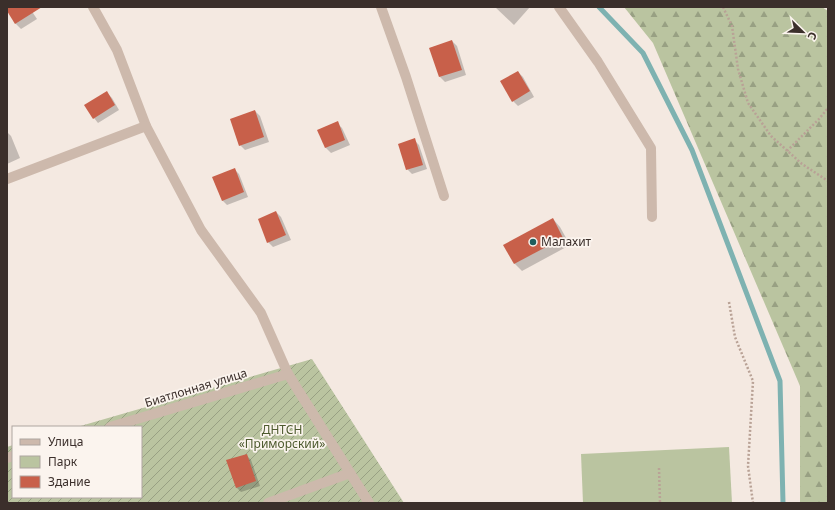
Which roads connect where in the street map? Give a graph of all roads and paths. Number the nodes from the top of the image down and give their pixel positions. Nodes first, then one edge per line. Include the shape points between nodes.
1 (93, 7) edge
2 (381, 7) edge
3 (559, 7) edge
4 (723, 7) edge
5 (828, 108) edge
6 (146, 126) junction
7 (787, 151) junction
8 (7, 179) edge
9 (828, 181) edge
10 (444, 196) dead end
11 (652, 217) dead end
12 (729, 302) dead end
13 (288, 374) junction
14 (113, 426) edge
15 (659, 468) dead end
16 (350, 473) junction
17 (268, 503) edge
18 (369, 503) edge
19 (660, 503) edge
20 (753, 503) edge

1 - 6 street via 117,50
2 - 10 street
3 - 11 street via 598,62 651,148
4 - 7 path via 732,26 738,69 748,103 771,136
5 - 7 path
6 - 8 street
6 - 13 street via 201,230 261,313
7 - 9 path
12 - 20 path via 735,337 753,381 748,466
13 - 14 street, Биатлонная улица
13 - 16 street
15 - 19 path
16 - 17 street
16 - 18 street

